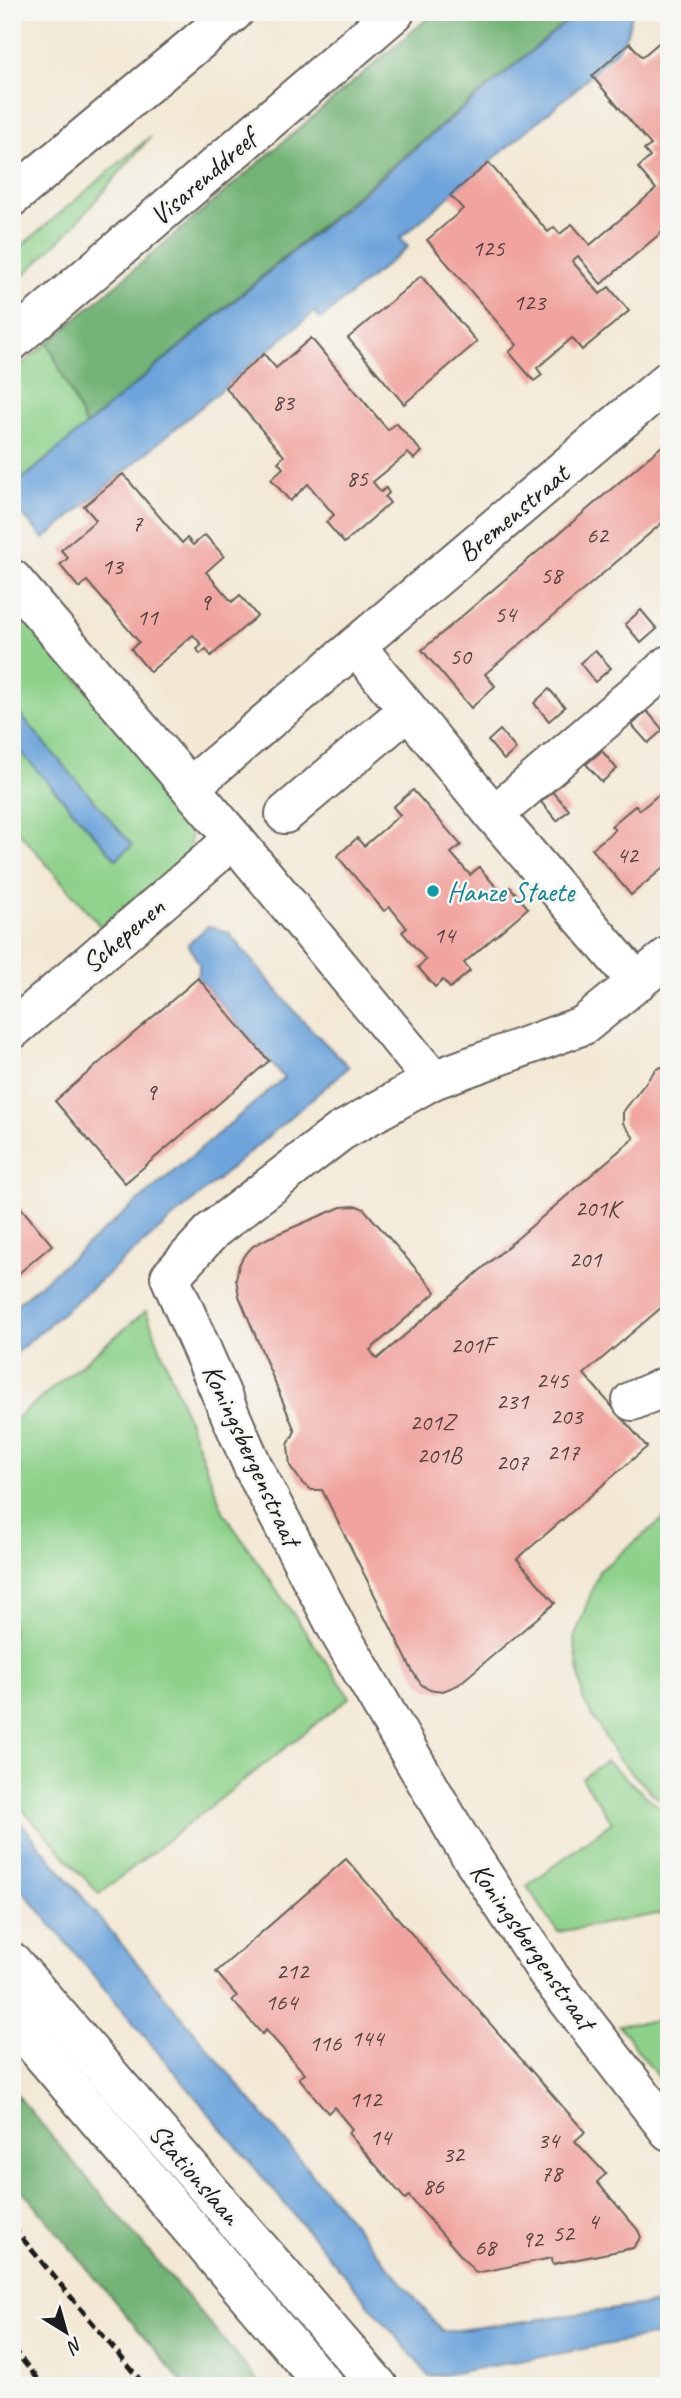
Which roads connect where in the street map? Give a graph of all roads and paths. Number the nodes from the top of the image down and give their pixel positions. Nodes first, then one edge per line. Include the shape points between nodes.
1 (234, 12) edge
2 (395, 12) edge
3 (12, 197) edge
4 (12, 341) edge
5 (669, 380) edge
6 (12, 579) edge
7 (356, 646) junction
8 (669, 665) edge
9 (408, 710) junction
10 (190, 787) junction
11 (285, 814) dead end
12 (494, 815) junction
13 (234, 839) junction
14 (669, 956) edge
15 (637, 982) junction
16 (12, 1030) edge
17 (433, 1080) junction
18 (669, 1385) edge
19 (632, 1401) dead end
20 (12, 1962) edge
21 (12, 2019) edge
22 (669, 2131) edge
23 (326, 2386) edge
24 (378, 2386) edge

1 - 3 street
2 - 4 street, Visarenddreef
5 - 7 street, Bremenstraat
6 - 10 street
7 - 9 street
7 - 10 street, Bremenstraat
8 - 12 street
9 - 11 street
9 - 12 street
10 - 13 street
12 - 15 street
13 - 16 street, Schepenen
13 - 17 street
14 - 15 street, Koningsbergenstraat
15 - 17 street, Koningsbergenstraat via 584,1024
17 - 22 street, Koningsbergenstraat via 340,1132 213,1230 170,1277 254,1469 339,1632 444,1812 550,1977
18 - 19 street
20 - 24 street, Stationslaan
21 - 23 street, Stationslaan

